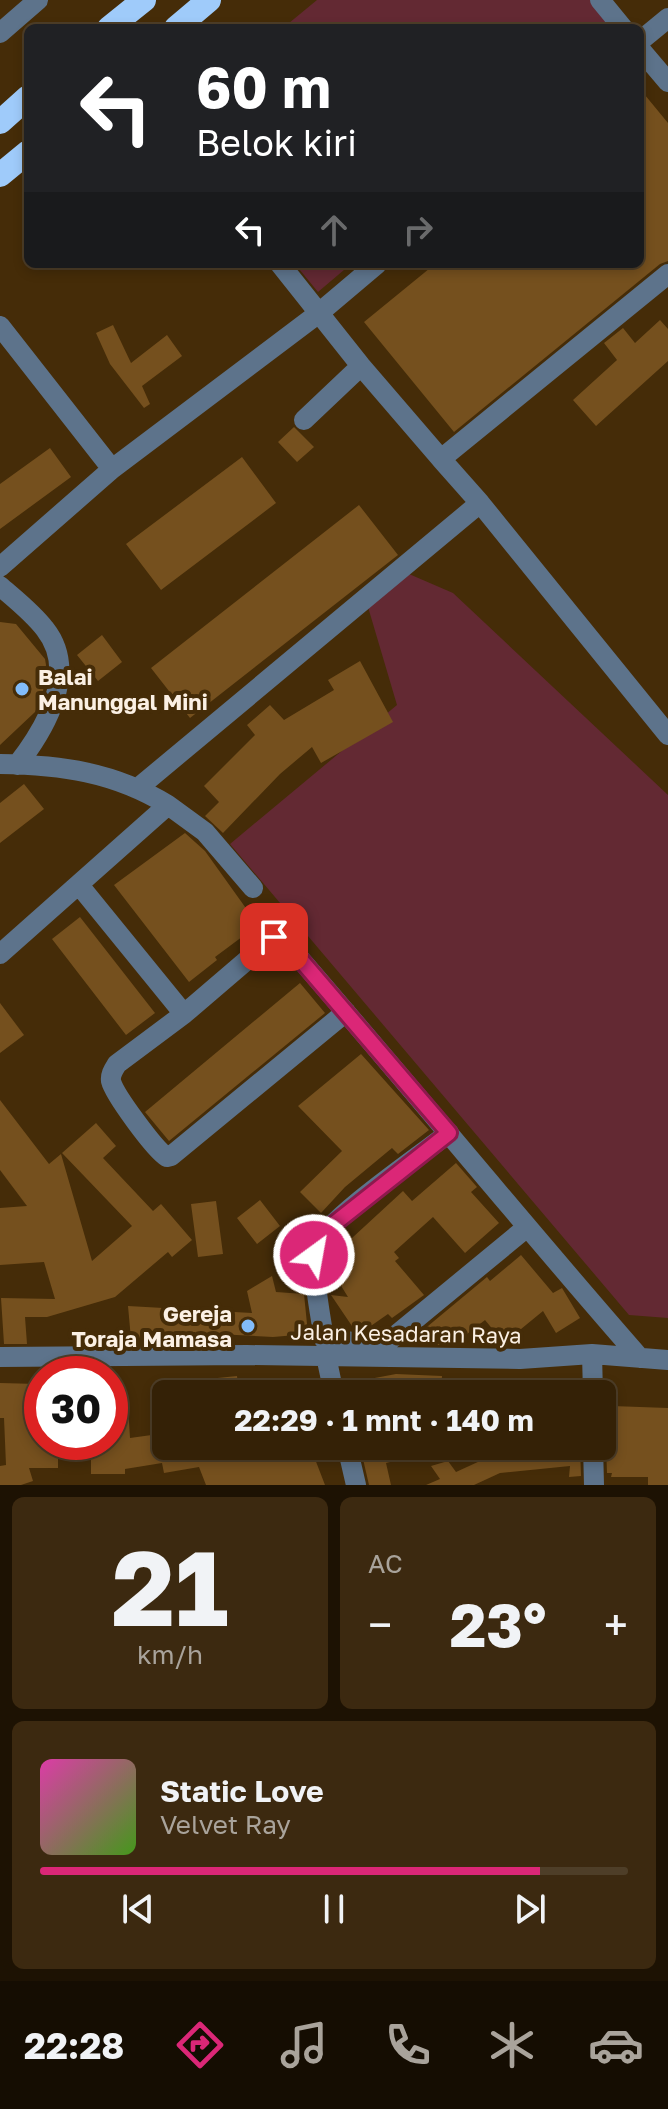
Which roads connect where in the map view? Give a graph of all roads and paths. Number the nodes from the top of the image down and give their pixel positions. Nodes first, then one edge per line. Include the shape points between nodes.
1 (38, 0) edge
2 (144, 0) edge
3 (209, 0) edge
4 (600, 0) edge
5 (668, 18) edge
6 (114, 24) edge
7 (181, 24) edge
8 (620, 24) edge
9 (0, 33) edge
10 (644, 38) edge
11 (644, 54) edge
12 (668, 82) edge
13 (24, 101) edge
14 (0, 122) edge
15 (24, 155) edge
16 (0, 175) edge
17 (283, 268) edge
18 (372, 268) edge
19 (668, 274) edge
20 (319, 313) junction
21 (0, 326) edge
22 (361, 366) junction
23 (304, 420) dead end
24 (441, 459) junction
25 (112, 469) junction
26 (480, 503) junction
27 (0, 567) edge
28 (0, 586) edge
29 (668, 735) edge
30 (9, 764) edge
31 (138, 788) junction
32 (168, 805) junction
33 (79, 885) junction
34 (253, 888) dead end
35 (0, 954) edge
36 (346, 1012) junction
37 (184, 1014) junction
38 (449, 1133) junction
39 (526, 1228) junction
40 (592, 1354) junction
41 (326, 1356) junction
42 (0, 1357) edge
43 (640, 1358) junction
44 (668, 1360) edge
45 (331, 1380) edge
46 (593, 1380) edge
47 (350, 1460) edge
48 (593, 1460) edge
49 (356, 1485) edge
50 (594, 1485) edge

1 - 9 street
2 - 6 highway
3 - 7 highway
4 - 8 street
5 - 10 street
11 - 12 street
13 - 14 highway
15 - 16 highway
17 - 20 street
18 - 20 street
19 - 24 street
20 - 22 street
20 - 25 street
21 - 25 street
22 - 23 street
22 - 24 street
24 - 26 street
25 - 27 street
26 - 29 street
26 - 31 street
28 - 30 street via 46,629 59,665 52,707 32,745
30 - 31 street via 97,773
31 - 32 street
32 - 33 street
32 - 34 street via 205,832
33 - 35 street
33 - 37 street
36 - 37 street via 282,938 274,937
36 - 37 street via 167,1157 132,1115 111,1082 111,1072
36 - 38 street
38 - 39 street
38 - 39 street via 360,1201 319,1240 315,1265 324,1339 384,1345
39 - 43 street
40 - 41 street, Jalan Kesadaran Raya via 520,1359
40 - 43 street, Jalan Kesadaran Raya
40 - 46 street
41 - 42 street, Jalan Kesadaran Raya
41 - 45 street
43 - 44 street, Jalan Kesadaran Raya
47 - 49 street
48 - 50 street

